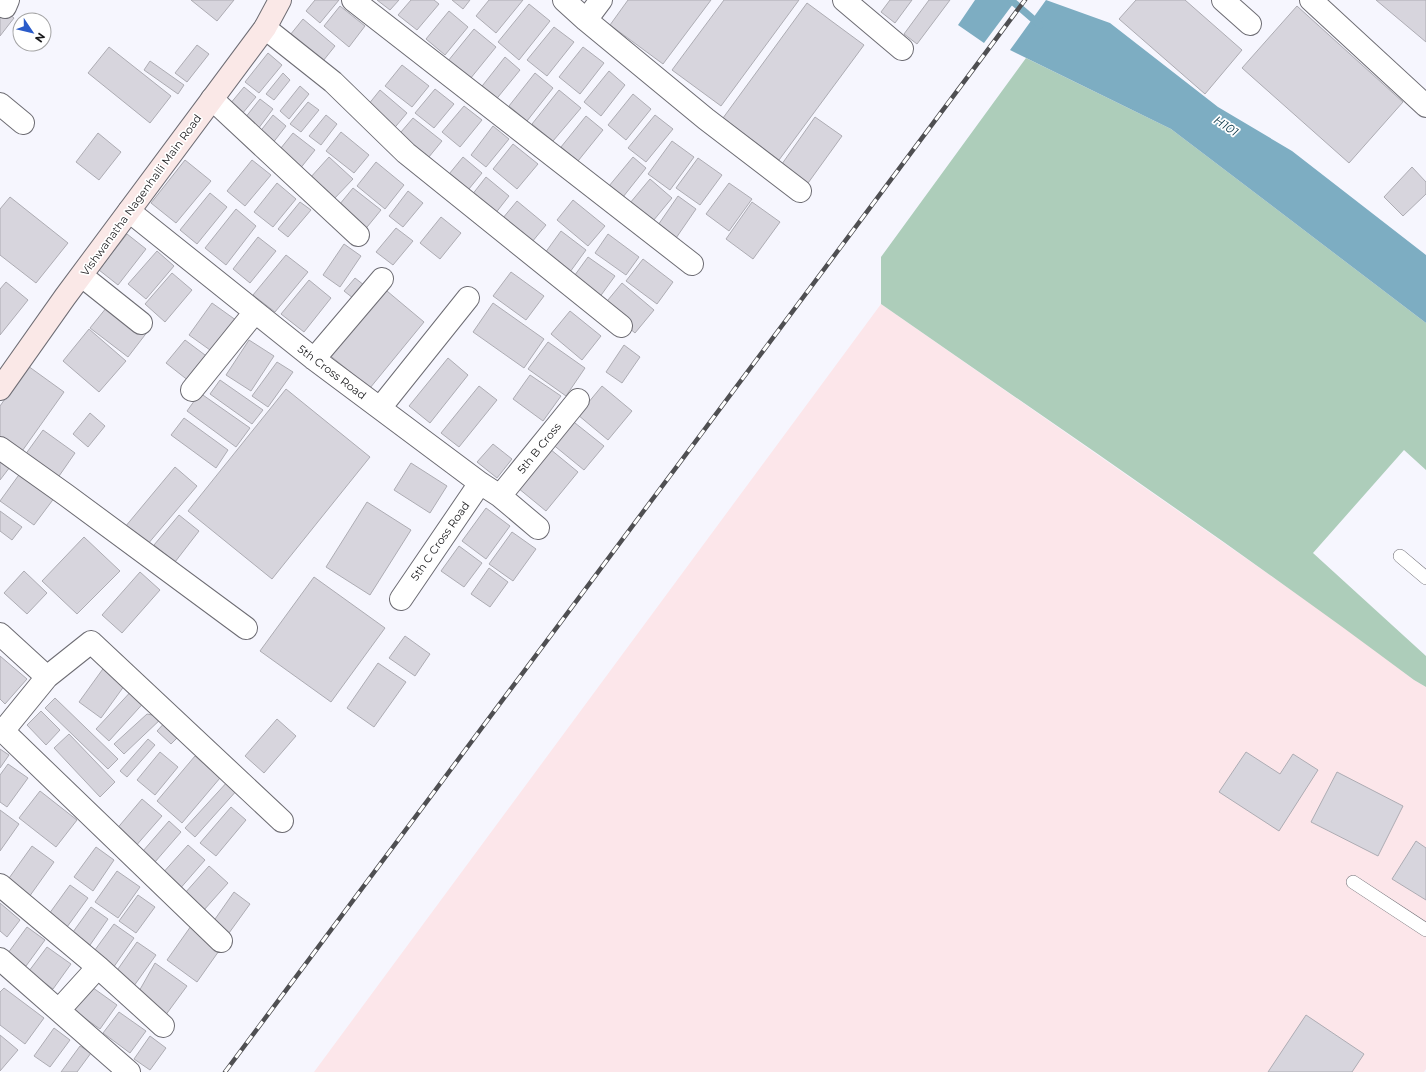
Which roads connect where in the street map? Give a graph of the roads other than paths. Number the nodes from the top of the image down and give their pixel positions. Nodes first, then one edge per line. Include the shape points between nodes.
1 (280, 0) edge
2 (353, 0) edge
3 (564, 0) edge
4 (601, 0) edge
5 (844, 0) edge
6 (1223, 0) edge
7 (1311, 0) edge
8 (586, 20) junction
9 (1250, 24) dead end
10 (265, 28) junction
11 (902, 49) dead end
12 (212, 99) junction
13 (0, 104) edge
14 (1426, 106) edge
15 (23, 123) dead end
16 (800, 191) dead end
17 (129, 212) junction
18 (358, 235) dead end
19 (692, 264) dead end
20 (82, 276) junction
21 (382, 279) dead end
22 (468, 298) dead end
23 (255, 312) junction
24 (141, 323) dead end
25 (621, 326) dead end
26 (314, 359) junction
27 (0, 389) edge
28 (192, 390) dead end
29 (578, 400) dead end
30 (380, 408) junction
31 (0, 448) edge
32 (480, 483) junction
33 (500, 496) junction
34 (538, 528) dead end
35 (1400, 556) dead end
36 (1426, 578) edge
37 (400, 599) dead end
38 (246, 628) dead end
39 (0, 634) edge
40 (46, 677) junction
41 (282, 821) dead end
42 (1352, 882) dead end
43 (0, 885) edge
44 (1426, 930) edge
45 (221, 941) dead end
46 (2, 965) edge
47 (98, 967) junction
48 (59, 1010) junction
49 (163, 1026) dead end
50 (106, 1065) edge
51 (129, 1072) edge

1 - 10 street, Vishwanatha Nagenhalli Main Road
2 - 19 street
3 - 8 street
4 - 8 street
5 - 11 street
6 - 9 street
7 - 14 street
8 - 16 street via 706,119
10 - 12 street, Vishwanatha Nagenhalli Main Road
10 - 25 street via 334,82 406,153
12 - 17 street, Vishwanatha Nagenhalli Main Road
12 - 18 street
13 - 15 street
17 - 20 street, Vishwanatha Nagenhalli Main Road
17 - 23 street, 5th Cross Road
20 - 24 street
20 - 27 street, Vishwanatha Nagenhalli Main Road
21 - 26 street
22 - 30 street
23 - 26 street, 5th Cross Road
23 - 28 street
26 - 30 street, 5th Cross Road
29 - 33 street, 5th B Cross
30 - 32 street, 5th Cross Road
31 - 38 street
32 - 33 street, 5th Cross Road
32 - 37 street, 5th C Cross Road
33 - 34 street, 5th Cross Road
35 - 36 lane
39 - 40 street
40 - 41 street via 90,642
40 - 45 street via 3,731
42 - 44 lane
43 - 47 street
46 - 48 street
47 - 48 street
47 - 49 street
48 - 50 street
50 - 51 street

